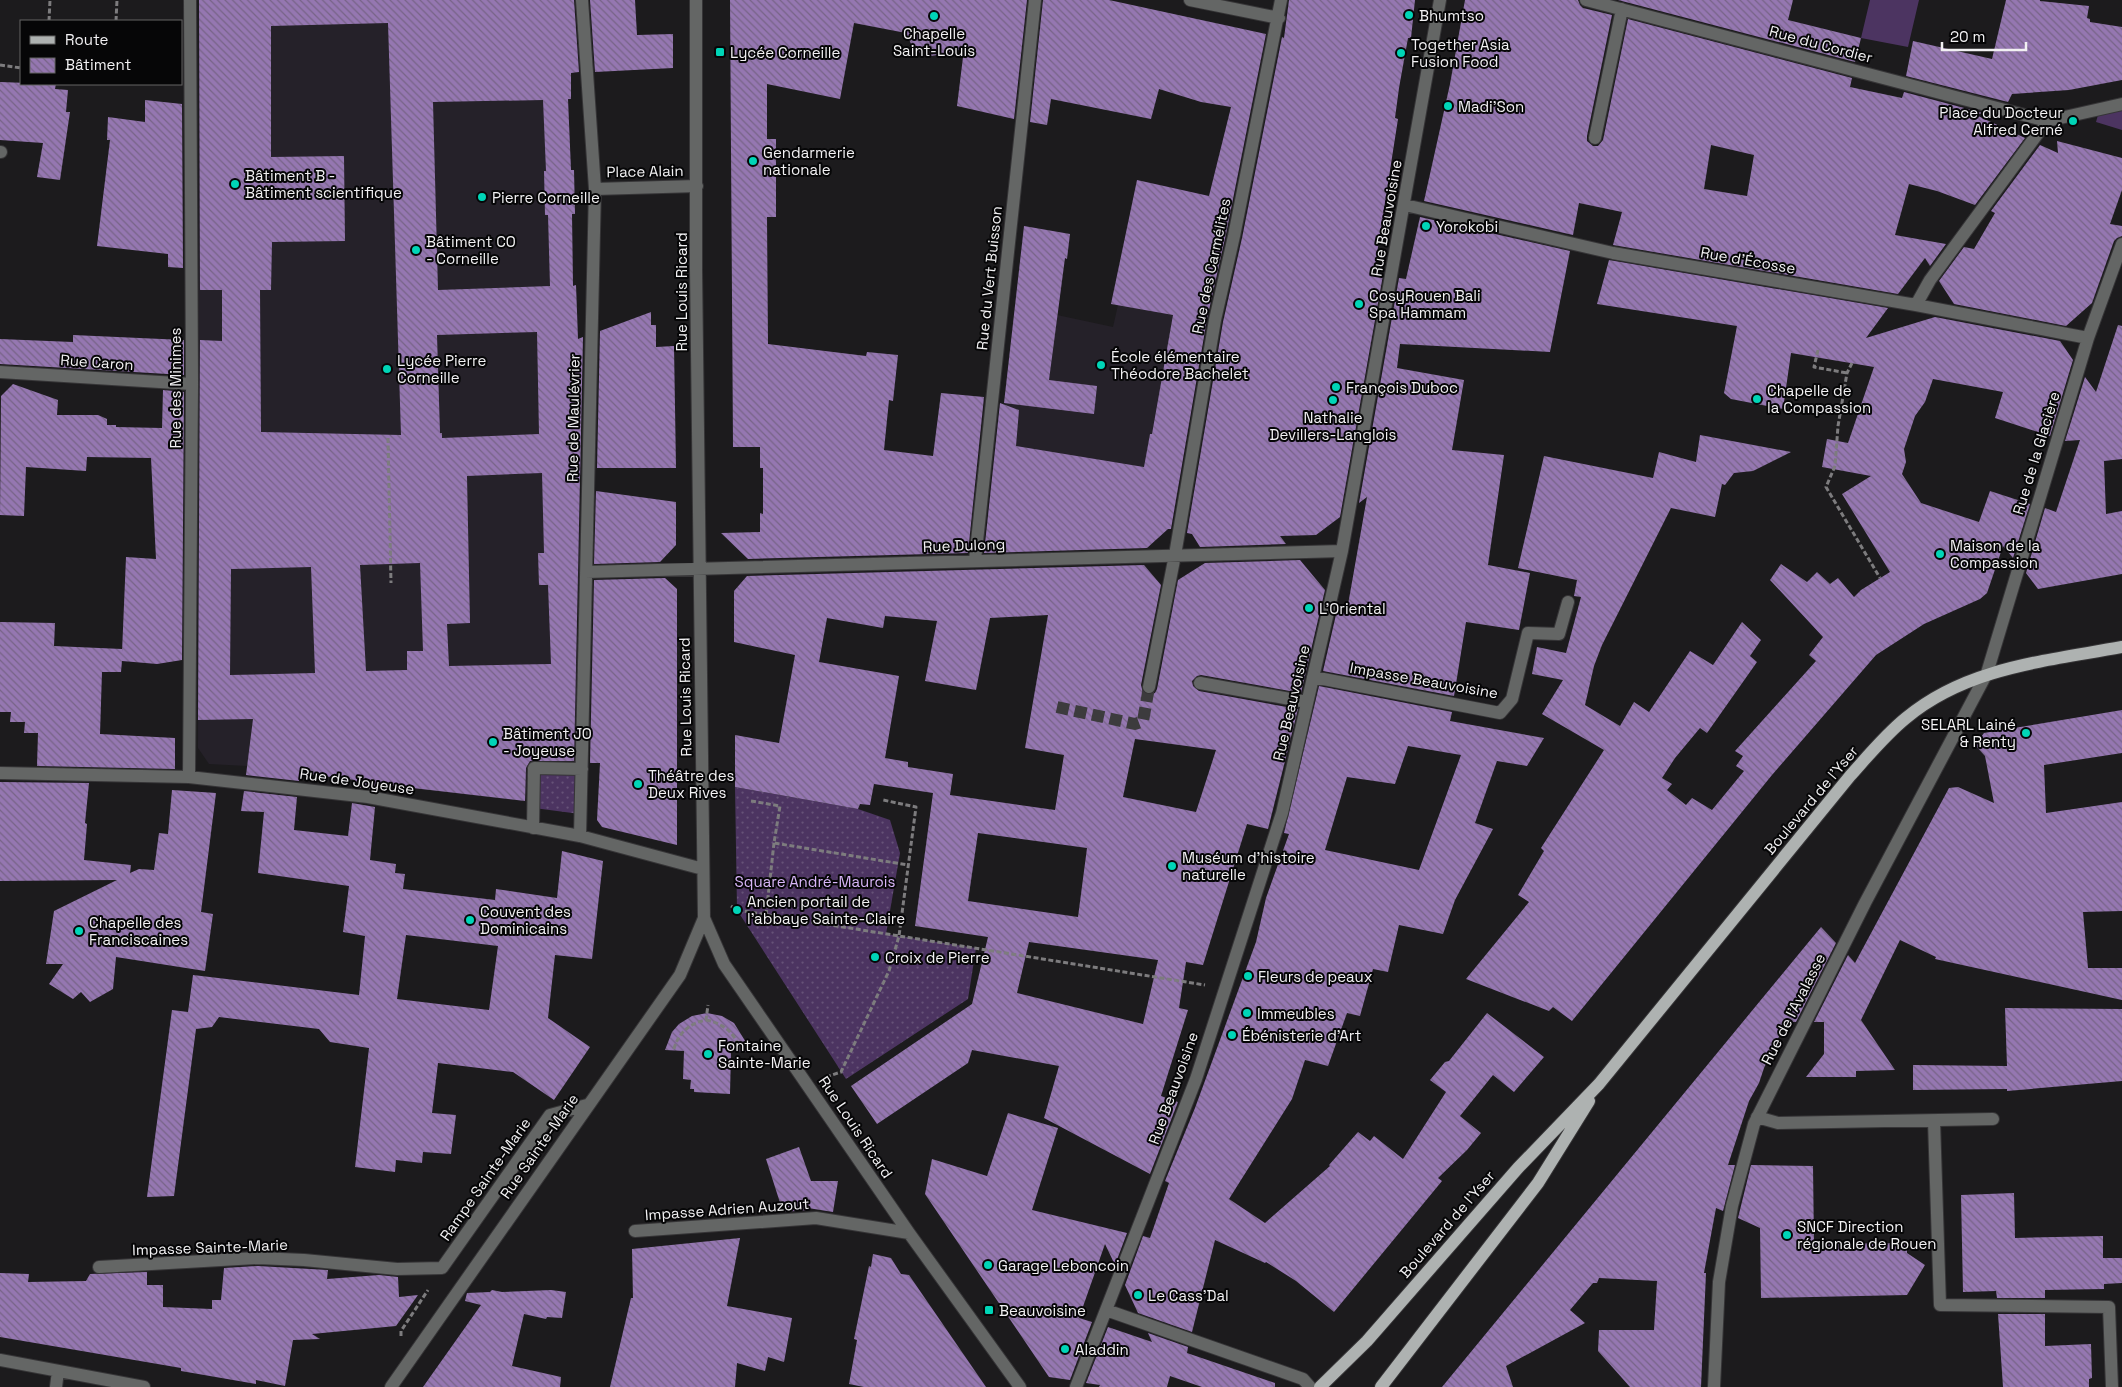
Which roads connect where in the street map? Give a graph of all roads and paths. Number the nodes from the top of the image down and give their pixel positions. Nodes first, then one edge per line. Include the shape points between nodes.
1 (50, 0) edge
2 (117, 0) edge
3 (190, 0) edge
4 (582, 0) edge
5 (696, 0) edge
6 (1035, 0) edge
7 (1190, 0) edge
8 (1281, 0) edge
9 (1440, 0) edge
10 (1586, 0) edge
11 (1622, 10) junction
12 (1278, 18) junction
13 (49, 20) edge
14 (116, 20) edge
15 (0, 65) edge
16 (20, 68) edge
17 (2122, 104) edge
18 (2047, 121) junction
19 (1595, 138) dead end
20 (697, 186) junction
21 (595, 189) junction
22 (1405, 205) junction
23 (2122, 244) edge
24 (1916, 305) junction
25 (2088, 338) junction
26 (1818, 350) dead end
27 (1852, 363) dead end
28 (0, 372) edge
29 (1847, 373) junction
30 (192, 384) junction
31 (388, 438) dead end
32 (1342, 551) junction
33 (1175, 555) junction
34 (975, 560) junction
35 (700, 568) junction
36 (586, 572) junction
37 (1880, 578) dead end
38 (391, 583) dead end
39 (1568, 602) dead end
40 (2122, 647) edge
41 (1988, 673) junction
42 (1313, 677) junction
43 (1200, 683) dead end
44 (1148, 687) tunnel mouth
45 (1308, 702) junction
46 (582, 769) junction
47 (0, 773) edge
48 (189, 777) junction
49 (751, 800) dead end
50 (883, 800) dead end
51 (533, 828) junction
52 (580, 836) junction
53 (774, 844) junction
54 (908, 865) junction
55 (704, 869) junction
56 (731, 906) dead end
57 (766, 915) junction
58 (704, 918) junction
59 (899, 936) junction
60 (1225, 988) junction
61 (708, 1005) dead end
62 (706, 1020) junction
63 (674, 1050) dead end
64 (741, 1050) dead end
65 (806, 1084) junction
66 (1599, 1084) junction
67 (587, 1105) junction
68 (1757, 1117) junction
69 (1993, 1120) dead end
70 (1934, 1121) junction
71 (635, 1231) dead end
72 (909, 1234) junction
73 (99, 1268) dead end
74 (442, 1268) joint
75 (1106, 1310) junction
76 (0, 1360) edge
77 (58, 1371) junction
78 (56, 1387) edge
79 (144, 1387) edge
80 (391, 1387) edge
81 (1020, 1387) edge
82 (1076, 1387) edge
83 (1310, 1387) edge
84 (1320, 1387) edge
85 (1381, 1387) edge
86 (1714, 1387) edge
87 (2112, 1387) edge

1 - 13 path
2 - 14 path
3 - 30 street, Rue des Minimes
4 - 21 street, Rue de Maulévrier
5 - 20 street, Rue Louis Ricard
6 - 34 street, Rue du Vert Buisson
7 - 12 street
8 - 12 street, Rue des Carmélites
9 - 22 street, Rue Beauvoisine
10 - 11 street, Rue du Cordier
11 - 18 street, Rue du Cordier
11 - 19 street
12 - 33 street, Rue des Carmélites via 1215,320
15 - 16 path
17 - 18 street
18 - 24 street via 1930,280
20 - 21 street, Place Alain
20 - 35 street, Rue Louis Ricard
21 - 36 street, Rue de Maulévrier
22 - 24 street, Rue d'Écosse via 1613,253
22 - 32 street, Rue Beauvoisine
23 - 25 street, Rue de la Glacière
24 - 25 street, Rue d'Écosse
25 - 41 street, Rue de la Glacière
26 - 29 path via 1814,367
27 - 29 path
28 - 30 street, Rue Caron
29 - 37 path via 1835,466 1826,487
30 - 48 street, Rue des Minimes
31 - 38 path
32 - 33 street, Rue Dulong
32 - 42 street, Rue Beauvoisine
33 - 34 street, Rue Dulong
33 - 44 street, Rue des Carmélites
34 - 35 street, Rue Dulong
35 - 36 street, Rue Dulong
35 - 55 street, Rue Louis Ricard
36 - 46 street, Rue de Maulévrier
39 - 42 street, Impasse Beauvoisine via 1559,634 1528,633 1512,699 1500,712
40 - 41 main road, Boulevard de l'Yser
41 - 66 main road, Boulevard de l'Yser via 1930,700 1892,729
41 - 68 street, Rue de l'Avalasse via 1865,903
42 - 45 street, Rue Beauvoisine
43 - 45 street
45 - 60 street, Rue Beauvoisine via 1282,813
46 - 51 street via 534,768
46 - 52 street, Rue de Maulévrier
47 - 48 street, Rue de Joyeuse
48 - 51 street, Rue de Joyeuse via 368,797
49 - 53 path via 780,806
50 - 54 path via 916,807
51 - 52 street, Rue de Joyeuse
52 - 55 street, Rue de Joyeuse
53 - 54 path
53 - 57 path
54 - 59 path
55 - 58 street, Rue Louis Ricard
56 - 57 path
57 - 59 path
58 - 65 street, Rue Louis Ricard via 724,964
58 - 67 street, Rue Sainte-Marie via 680,974
59 - 60 path
59 - 65 path via 888,971 842,1072
60 - 75 street, Rue Beauvoisine via 1196,1078
61 - 62 path
62 - 63 path via 686,1028
62 - 64 path via 718,1022 726,1028
65 - 72 street, Rue Louis Ricard
66 - 84 main road, Boulevard de l'Yser via 1518,1168 1367,1341
66 - 85 main road, Boulevard de l'Yser via 1538,1183
67 - 74 street, Rampe Sainte-Marie via 550,1115
67 - 80 street, Rue Sainte-Marie
68 - 70 street via 1778,1123
68 - 86 street, Rue de l'Avalasse via 1732,1206 1721,1272
69 - 70 street
70 - 87 street via 1940,1305 2109,1307
71 - 72 street, Impasse Adrien Auzout via 816,1218
72 - 81 street, Rue Louis Ricard
73 - 74 street, Impasse Sainte-Marie via 258,1258 397,1269
75 - 82 street, Rue Beauvoisine
75 - 83 street via 1304,1379
76 - 77 street
77 - 78 street
77 - 79 street

